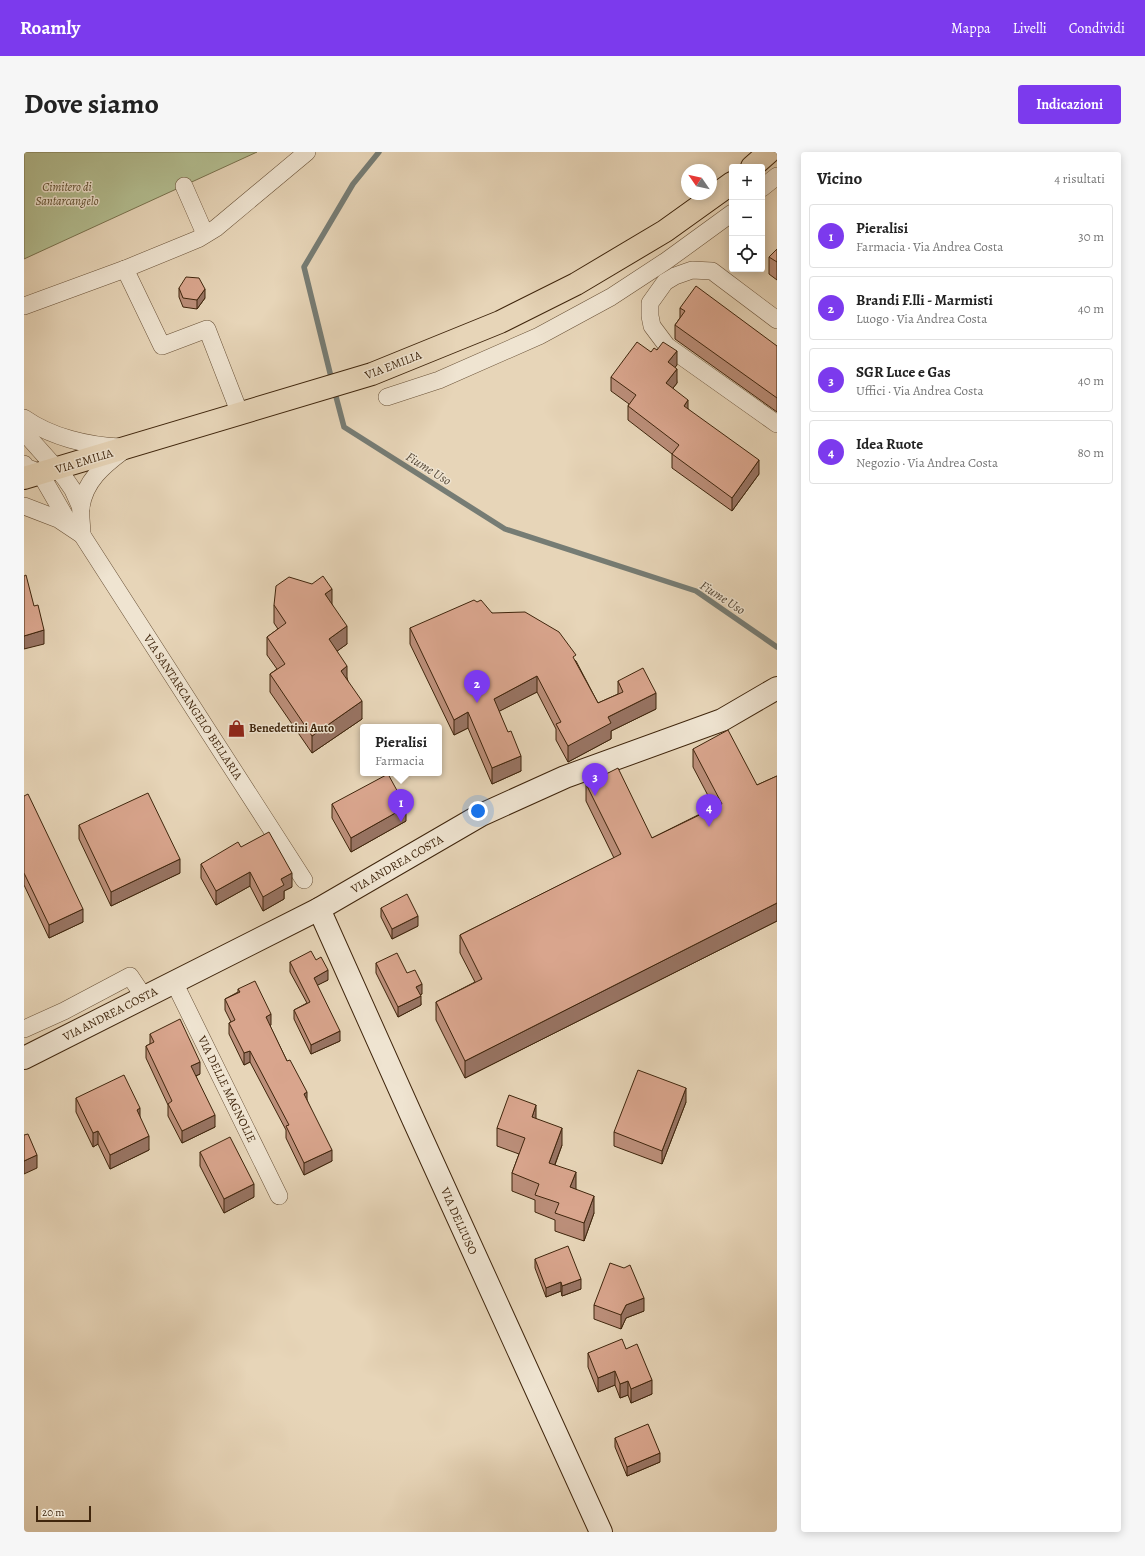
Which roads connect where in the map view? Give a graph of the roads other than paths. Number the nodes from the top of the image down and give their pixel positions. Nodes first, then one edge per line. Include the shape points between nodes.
1 (307, 152) edge
2 (769, 152) edge
3 (755, 164) edge
4 (777, 176) edge
5 (729, 185) edge
6 (184, 186) dead end
7 (765, 186) edge
8 (729, 215) edge
9 (202, 237) junction
10 (125, 269) junction
11 (24, 306) edge
12 (777, 320) edge
13 (387, 396) dead end
14 (240, 414) junction
15 (24, 418) edge
16 (777, 424) edge
17 (24, 429) edge
18 (129, 447) junction
19 (36, 471) edge
20 (24, 506) edge
21 (81, 508) junction
22 (77, 531) junction
23 (777, 688) edge
24 (304, 880) dead end
25 (319, 909) junction
26 (174, 982) junction
27 (144, 997) junction
28 (24, 1029) edge
29 (24, 1058) edge
30 (279, 1196) dead end
31 (601, 1532) edge

1 - 9 street
2 - 3 main road
4 - 7 street
5 - 14 main road, VIA EMILIA via 665,231 576,284 500,322 372,374
6 - 9 street
8 - 13 street via 611,297 539,336 439,380
9 - 10 street
10 - 11 street
10 - 14 street via 162,346 207,329
12 - 16 street via 712,271 692,270 675,276 665,282 650,303 652,326 667,346
14 - 18 main road, VIA EMILIA
15 - 18 street via 57,435 110,447
17 - 19 street, VIA SANTARCANGELO BELLARIA via 30,438
18 - 19 main road, VIA EMILIA
18 - 21 street, VIA SANTARCANGELO BELLARIA via 94,476 86,488
19 - 21 street, VIA SANTARCANGELO BELLARIA via 73,490
19 - 22 street, VIA SANTARCANGELO BELLARIA
20 - 22 street, VIA SANTARCANGELO BELLARIA via 58,519
21 - 22 street, VIA SANTARCANGELO BELLARIA
22 - 24 street, VIA SANTARCANGELO BELLARIA
23 - 25 street, VIA ANDREA COSTA via 722,720 565,777 481,815
25 - 26 street, VIA ANDREA COSTA
25 - 31 street, VIA DELL'USO
26 - 27 street, VIA ANDREA COSTA
26 - 30 street, VIA DELLE MAGNOLIE
27 - 28 street via 130,976
27 - 29 street, VIA ANDREA COSTA

